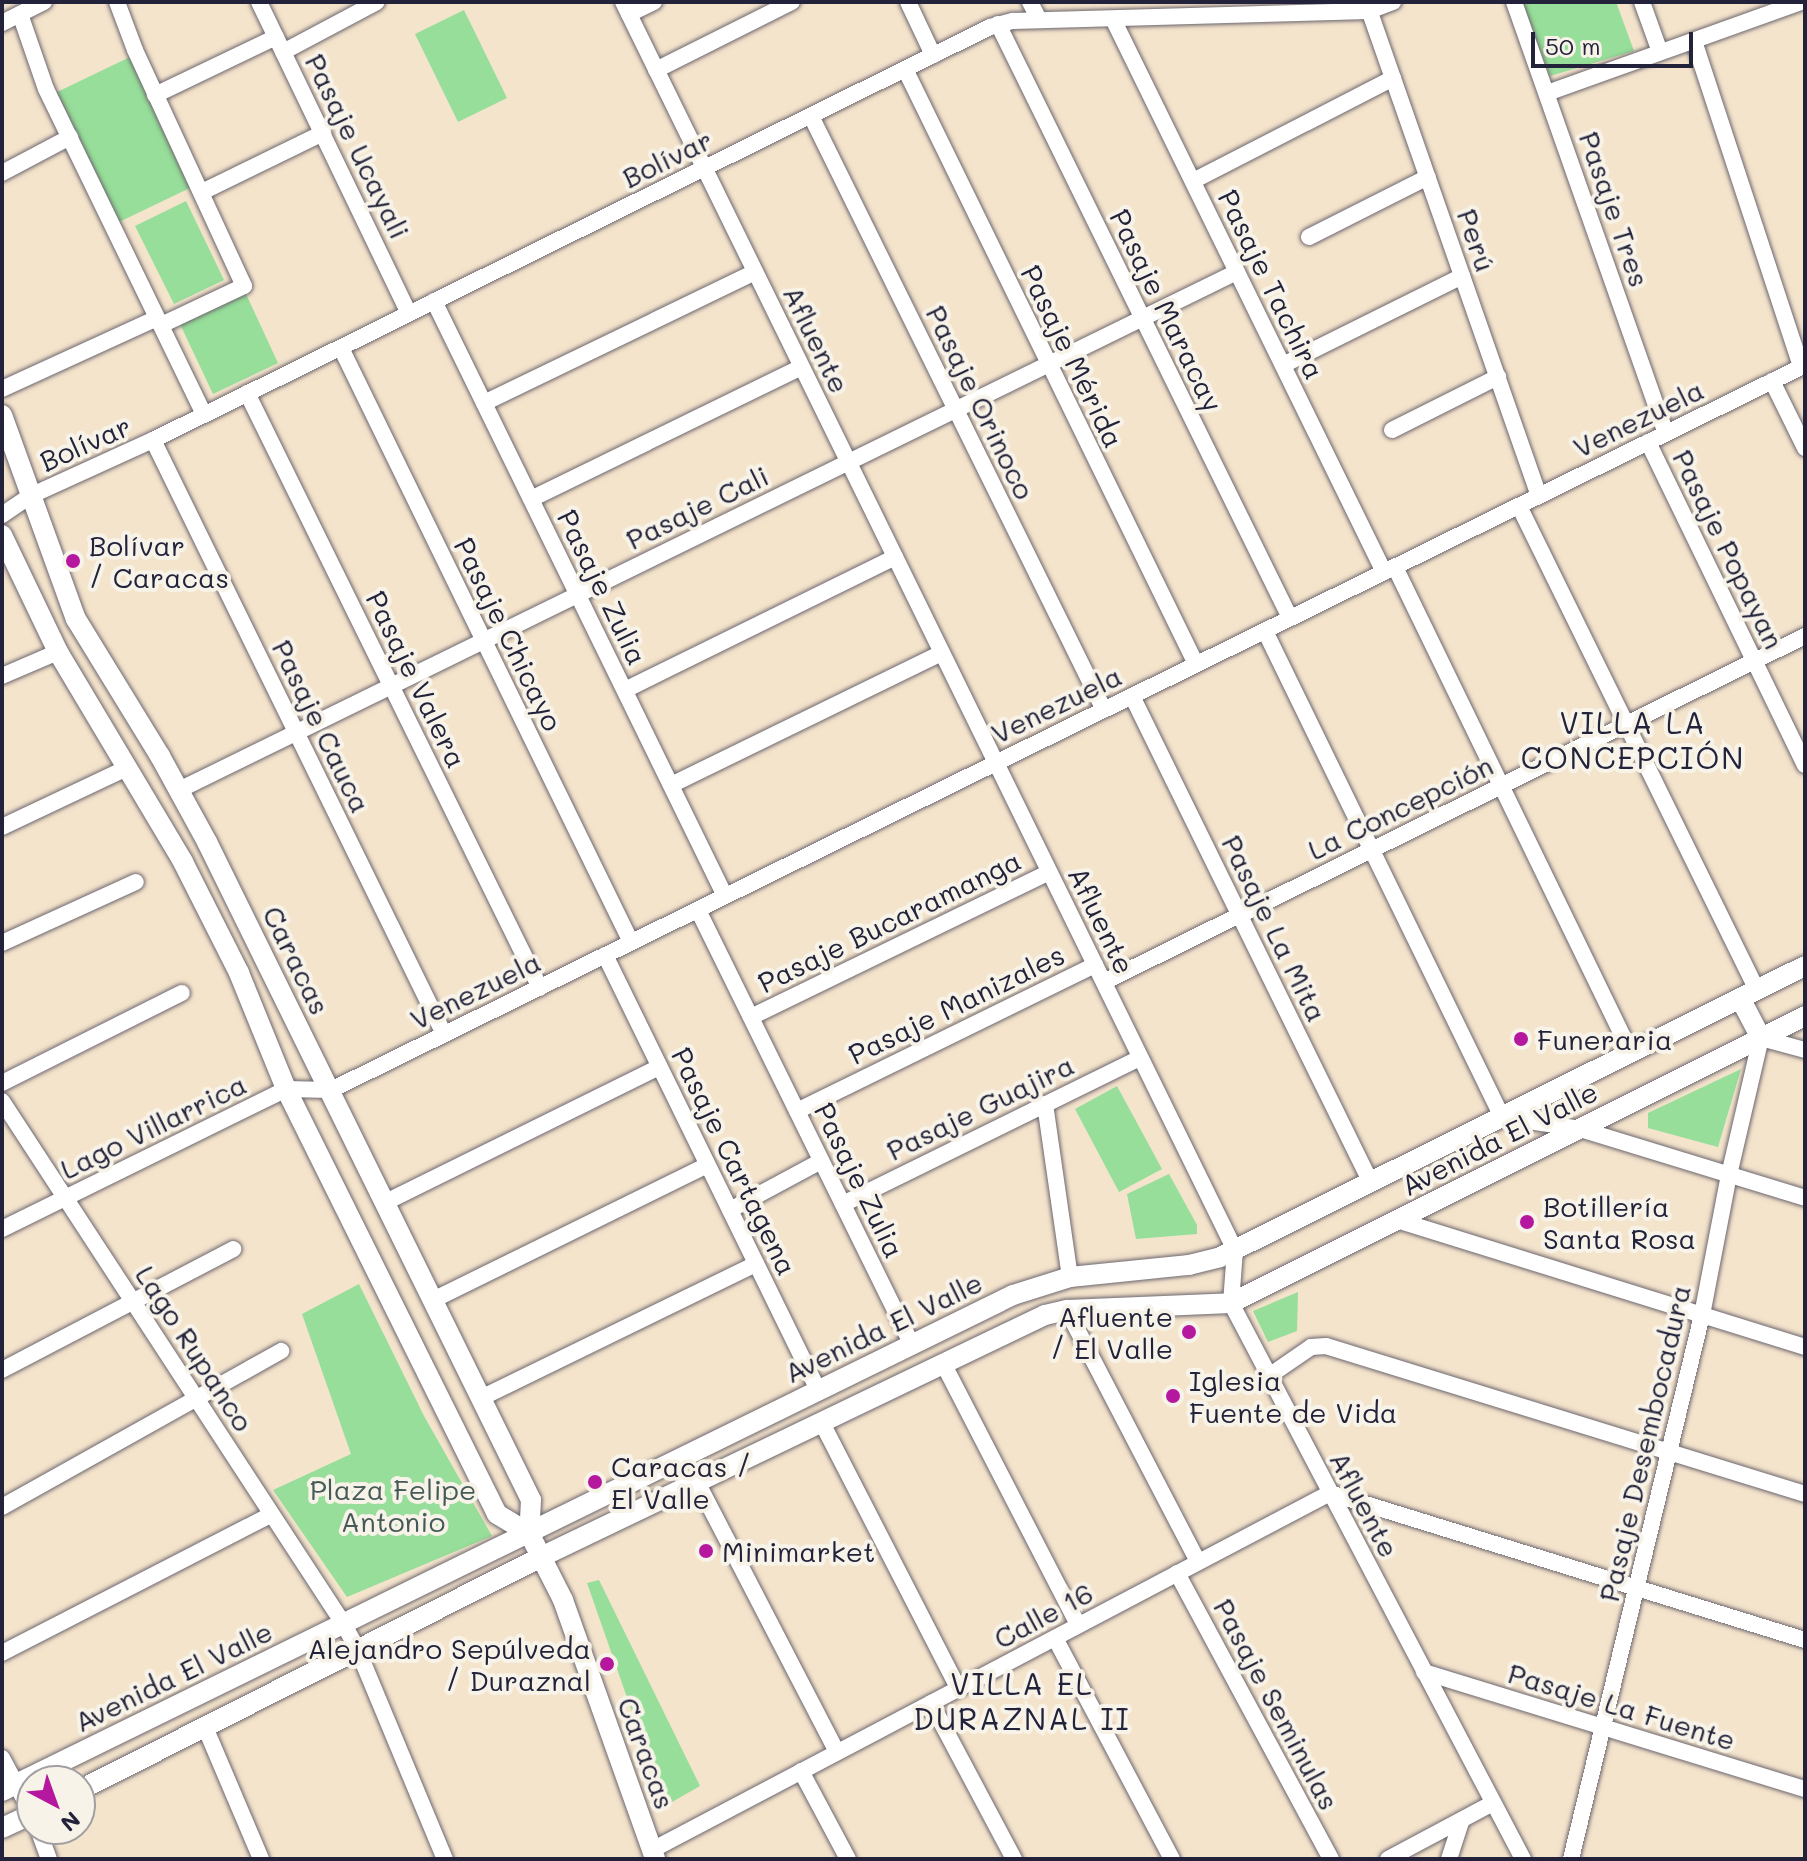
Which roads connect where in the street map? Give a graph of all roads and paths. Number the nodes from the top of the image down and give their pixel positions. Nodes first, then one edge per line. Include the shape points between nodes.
1 (44, 2) edge
2 (117, 2) edge
3 (259, 2) edge
4 (377, 2) edge
5 (654, 2) edge
6 (792, 2) edge
7 (908, 2) edge
8 (1030, 2) edge
9 (1393, 2) edge
10 (1514, 2) edge
11 (1642, 2) edge
12 (1801, 2) edge
13 (1368, 6) edge
14 (626, 8) edge
15 (20, 14) junction
16 (1113, 19) junction
17 (1039, 20) junction
18 (2, 23) edge
19 (998, 24) junction
20 (1694, 41) junction
21 (280, 45) junction
22 (1660, 52) junction
23 (933, 55) junction
24 (905, 69) junction
25 (656, 70) junction
26 (1393, 78) junction
27 (1547, 93) junction
28 (155, 95) junction
29 (811, 116) junction
30 (323, 133) junction
31 (70, 137) junction
32 (705, 169) junction
33 (2, 173) edge
34 (1428, 177) junction
35 (1193, 181) junction
36 (202, 192) junction
37 (1309, 237) dead end
38 (755, 272) junction
39 (1237, 272) junction
40 (1462, 276) junction
41 (434, 301) junction
42 (409, 313) junction
43 (1142, 318) junction
44 (159, 322) junction
45 (341, 348) junction
46 (1049, 364) junction
47 (1283, 365) junction
48 (1803, 366) edge
49 (802, 367) junction
50 (1498, 377) junction
51 (1772, 381) junction
52 (2, 389) edge
53 (247, 393) junction
54 (484, 403) junction
55 (955, 409) junction
56 (203, 413) junction
57 (2, 415) edge
58 (1392, 430) dead end
59 (1666, 433) junction
60 (153, 440) junction
61 (1648, 442) junction
62 (1805, 448) edge
63 (848, 462) junction
64 (30, 496) junction
65 (1539, 496) junction
66 (531, 499) junction
67 (1519, 506) junction
68 (2, 515) edge
69 (3, 543) edge
70 (895, 557) junction
71 (1390, 569) junction
72 (577, 594) junction
73 (1290, 618) junction
74 (1265, 631) junction
75 (1805, 636) edge
76 (483, 640) junction
77 (58, 652) junction
78 (942, 653) junction
79 (1754, 661) junction
80 (1196, 664) junction
81 (2, 676) edge
82 (391, 685) junction
83 (625, 690) junction
84 (1132, 696) junction
85 (1104, 710) junction
86 (1626, 724) junction
87 (296, 731) junction
88 (996, 763) junction
89 (1805, 765) edge
90 (127, 768) junction
91 (671, 785) junction
92 (1501, 786) junction
93 (179, 790) junction
94 (2, 827) edge
95 (1372, 850) junction
96 (1049, 872) junction
97 (136, 882) dead end
98 (725, 896) junction
99 (698, 910) junction
100 (1239, 915) junction
101 (631, 942) junction
102 (2, 943) edge
103 (605, 955) junction
104 (1095, 965) junction
105 (1805, 966) edge
106 (1104, 982) junction
107 (540, 988) junction
108 (182, 993) dead end
109 (1748, 994) junction
110 (1805, 1016) edge
111 (751, 1017) junction
112 (444, 1034) junction
113 (1761, 1038) junction
114 (1805, 1050) edge
115 (1631, 1053) junction
116 (1140, 1058) junction
117 (659, 1067) junction
118 (2, 1083) edge
119 (286, 1089) junction
120 (331, 1090) junction
121 (2, 1101) edge
122 (1045, 1104) junction
123 (797, 1111) junction
124 (1502, 1117) junction
125 (1580, 1129) junction
126 (821, 1161) junction
127 (707, 1165) junction
128 (1729, 1175) junction
129 (1371, 1183) junction
130 (65, 1198) junction
131 (1805, 1198) edge
132 (386, 1202) junction
133 (843, 1204) junction
134 (730, 1210) junction
135 (1397, 1220) junction
136 (2, 1229) edge
137 (233, 1249) dead end
138 (1235, 1250) junction
139 (756, 1264) junction
140 (1070, 1277) junction
141 (433, 1300) junction
142 (134, 1301) junction
143 (1231, 1303) junction
144 (1067, 1310) junction
145 (1702, 1315) junction
146 (912, 1344) junction
147 (1805, 1347) edge
148 (281, 1351) dead end
149 (943, 1363) junction
150 (2, 1370) edge
151 (1269, 1376) junction
152 (818, 1390) junction
153 (481, 1398) junction
154 (198, 1400) junction
155 (822, 1423) junction
156 (1670, 1452) junction
157 (697, 1482) junction
158 (1330, 1493) junction
159 (1805, 1494) edge
160 (2, 1507) edge
161 (271, 1515) junction
162 (529, 1533) junction
163 (541, 1557) junction
164 (1198, 1562) junction
165 (1177, 1573) junction
166 (1637, 1588) junction
167 (343, 1623) junction
168 (1078, 1625) junction
169 (1055, 1638) junction
170 (1805, 1640) edge
171 (357, 1648) junction
172 (2, 1653) edge
173 (1424, 1672) junction
174 (958, 1688) junction
175 (931, 1703) junction
176 (205, 1727) junction
177 (1604, 1728) junction
178 (837, 1752) junction
179 (2, 1758) edge
180 (801, 1771) junction
181 (96, 1782) edge
182 (9, 1787) edge
183 (1805, 1789) edge
184 (1493, 1803) junction
185 (1461, 1821) junction
186 (653, 1854) edge
187 (261, 1859) edge
188 (445, 1859) edge
189 (848, 1859) edge
190 (1014, 1859) edge
191 (1172, 1859) edge
192 (1331, 1859) edge
193 (1388, 1859) edge
194 (1449, 1859) edge
195 (1523, 1859) edge
196 (1571, 1859) edge

1 - 15 street
2 - 28 street
3 - 21 street, Pasaje Ucayali
4 - 21 street
5 - 14 street
6 - 25 street
7 - 23 street
8 - 17 street
9 - 13 street, Bolívar
10 - 27 street, Pasaje Tres
11 - 22 street
12 - 20 street
13 - 16 street, Bolívar
13 - 26 street, Perú
14 - 25 street, Afluente
15 - 18 street
15 - 31 street via 46,89
16 - 17 street, Bolívar
16 - 35 street, Pasaje Tachira
17 - 19 street, Bolívar
19 - 23 street, Bolívar
19 - 43 street, Pasaje Maracay
20 - 22 street
20 - 48 street
21 - 28 street
21 - 30 street, Pasaje Ucayali
22 - 27 street
23 - 24 street, Bolívar
24 - 29 street, Bolívar
24 - 46 street, Pasaje Mérida
25 - 32 street, Afluente
26 - 34 street, Perú
26 - 35 street
27 - 59 street, Pasaje Tres
28 - 36 street
29 - 32 street, Bolívar
29 - 55 street, Pasaje Orinoco
30 - 36 street
30 - 42 street, Pasaje Ucayali
31 - 33 street
31 - 44 street
32 - 38 street, Afluente
32 - 41 street, Bolívar
34 - 37 street
34 - 40 street, Perú
35 - 39 street, Pasaje Tachira
36 - 44 street via 244,286
38 - 49 street, Afluente
38 - 54 street
39 - 43 street, Pasaje Cali
39 - 47 street, Pasaje Tachira
40 - 47 street
40 - 50 street, Perú
41 - 42 street, Bolívar
41 - 54 street, Pasaje Zulia
42 - 45 street, Bolívar
43 - 46 street, Pasaje Cali
43 - 73 street, Pasaje Maracay
44 - 52 street
44 - 56 street
45 - 53 street, Bolívar
45 - 76 street, Pasaje Chicayo
46 - 55 street, Pasaje Cali
46 - 80 street, Pasaje Mérida
47 - 71 street, Pasaje Tachira
48 - 51 street, Venezuela
49 - 63 street, Afluente
49 - 66 street
50 - 58 street
50 - 65 street, Perú
51 - 59 street, Venezuela
51 - 62 street
53 - 56 street, Bolívar
53 - 82 street, Pasaje Valera
54 - 66 street, Pasaje Zulia
55 - 63 street, Pasaje Cali
55 - 85 street, Pasaje Orinoco
56 - 60 street, Bolívar
57 - 64 street, Caracas
59 - 61 street, Venezuela
60 - 64 street, Bolívar
60 - 87 street, Pasaje Cauca
61 - 65 street, Venezuela
61 - 79 street, Pasaje Popayan
63 - 70 street, Afluente
63 - 72 street, Pasaje Cali
64 - 68 street, Bolívar
64 - 93 street, Caracas via 76,619
65 - 67 street, Venezuela
66 - 72 street, Pasaje Zulia
67 - 71 street, Venezuela
67 - 86 street
69 - 77 street, Caracas
70 - 78 street, Afluente
70 - 83 street
71 - 73 street, Venezuela
71 - 92 street, Pasaje Tachira
72 - 76 street, Pasaje Cali
72 - 83 street, Pasaje Zulia
73 - 74 street, Venezuela
74 - 80 street, Venezuela
74 - 95 street
75 - 79 street, La Concepción
76 - 82 street, Pasaje Cali
76 - 101 street, Pasaje Chicayo
77 - 81 street
77 - 90 street, Caracas
78 - 88 street, Afluente
78 - 91 street
79 - 86 street, La Concepción
79 - 89 street, Pasaje Popayan
80 - 84 street, Venezuela
82 - 87 street, Pasaje Cali
82 - 107 street, Pasaje Valera
83 - 91 street, Pasaje Zulia
84 - 85 street, Venezuela
84 - 100 street, Pasaje La Mita
85 - 88 street, Venezuela
86 - 92 street, La Concepción
86 - 109 street
87 - 93 street, Pasaje Cali
87 - 112 street, Pasaje Cauca
88 - 96 street, Afluente
88 - 98 street, Venezuela
90 - 94 street
90 - 119 street, Caracas via 183,862 239,973
91 - 98 street, Pasaje Zulia
92 - 95 street, La Concepción
92 - 115 street, Pasaje Tachira
93 - 120 street, Caracas
95 - 100 street, La Concepción
95 - 124 street
96 - 104 street, Afluente
96 - 111 street, Pasaje Bucaramanga
97 - 102 street
98 - 99 street, Venezuela
99 - 101 street, Venezuela
99 - 111 street, Pasaje Zulia
100 - 106 street, La Concepción
100 - 129 street, Pasaje La Mita
101 - 103 street, Venezuela
103 - 107 street, Venezuela
103 - 117 street, Pasaje Cartagena
104 - 106 street, Afluente
104 - 123 street, Pasaje Manizales
105 - 109 street, Avenida El Valle
106 - 116 street, Afluente
107 - 112 street, Venezuela
108 - 118 street
109 - 113 street
109 - 115 street, Avenida El Valle
110 - 113 street, Avenida El Valle
111 - 123 street, Pasaje Zulia
112 - 120 street, Venezuela
113 - 114 street
113 - 125 street, Avenida El Valle
113 - 128 street, Pasaje Desembocadura
115 - 124 street, Avenida El Valle
116 - 122 street, Pasaje Guajira
116 - 138 street, Afluente
117 - 127 street, Pasaje Cartagena
117 - 132 street
119 - 120 street, Lago Villarrica
119 - 130 street, Lago Villarrica
119 - 162 street, Caracas via 497,1514
120 - 132 street, Caracas
121 - 130 street, Lago Rupanco
122 - 133 street, Pasaje Guajira
122 - 140 street
123 - 126 street, Pasaje Zulia
124 - 125 street
124 - 129 street, Avenida El Valle
125 - 128 street
125 - 135 street, Avenida El Valle
126 - 133 street, Pasaje Zulia
126 - 134 street
127 - 134 street, Pasaje Cartagena
127 - 141 street
128 - 131 street
128 - 145 street, Pasaje Desembocadura
129 - 138 street, Avenida El Valle
130 - 136 street, Lago Villarrica
130 - 142 street, Lago Rupanco
132 - 141 street, Caracas
133 - 146 street, Pasaje Zulia
134 - 139 street, Pasaje Cartagena
135 - 143 street, Avenida El Valle
135 - 145 street
137 - 142 street
138 - 140 street, Avenida El Valle via 1189,1265
138 - 143 street
139 - 152 street, Pasaje Cartagena
139 - 153 street
140 - 146 street, Avenida El Valle via 1013,1295
141 - 153 street, Caracas
142 - 150 street
142 - 154 street, Lago Rupanco
143 - 144 street, Avenida El Valle
143 - 151 street, Afluente
144 - 149 street, Avenida El Valle via 1045,1315
144 - 164 street
145 - 147 street
145 - 156 street, Pasaje Desembocadura
146 - 152 street, Avenida El Valle
148 - 154 street
149 - 155 street, Avenida El Valle
149 - 168 street
151 - 156 street via 1311,1347 1326,1346
151 - 158 street, Afluente
152 - 162 street, Avenida El Valle
153 - 162 street, Caracas via 531,1500
154 - 160 street
154 - 161 street, Lago Rupanco
155 - 157 street, Avenida El Valle
155 - 174 street
156 - 159 street
156 - 166 street, Pasaje Desembocadura
157 - 163 street, Avenida El Valle
157 - 178 street
158 - 164 street, Calle 16
158 - 166 street
158 - 173 street, Afluente
161 - 167 street, Lago Rupanco
161 - 172 street
162 - 163 street, Caracas
162 - 167 street, Avenida El Valle
163 - 171 street, Avenida El Valle
163 - 186 street, Caracas via 563,1600
164 - 165 street, Calle 16
165 - 168 street, Calle 16
165 - 192 street, Pasaje Seminulas
166 - 170 street
166 - 177 street, Pasaje Desembocadura
167 - 171 street, Lago Rupanco
167 - 182 street, Avenida El Valle
168 - 169 street, Calle 16
169 - 174 street, Calle 16
169 - 191 street
171 - 176 street, Avenida El Valle
171 - 188 street, Lago Rupanco
173 - 177 street, Pasaje La Fuente
173 - 184 street, Afluente
174 - 175 street, Calle 16
175 - 178 street, Calle 16
175 - 190 street
176 - 181 street, Avenida El Valle
176 - 187 street
177 - 183 street, Pasaje La Fuente
177 - 196 street, Pasaje Desembocadura
178 - 180 street, Calle 16
179 - 182 street
180 - 186 street, Calle 16
180 - 189 street
184 - 185 street
184 - 195 street, Afluente
185 - 193 street
185 - 194 street

